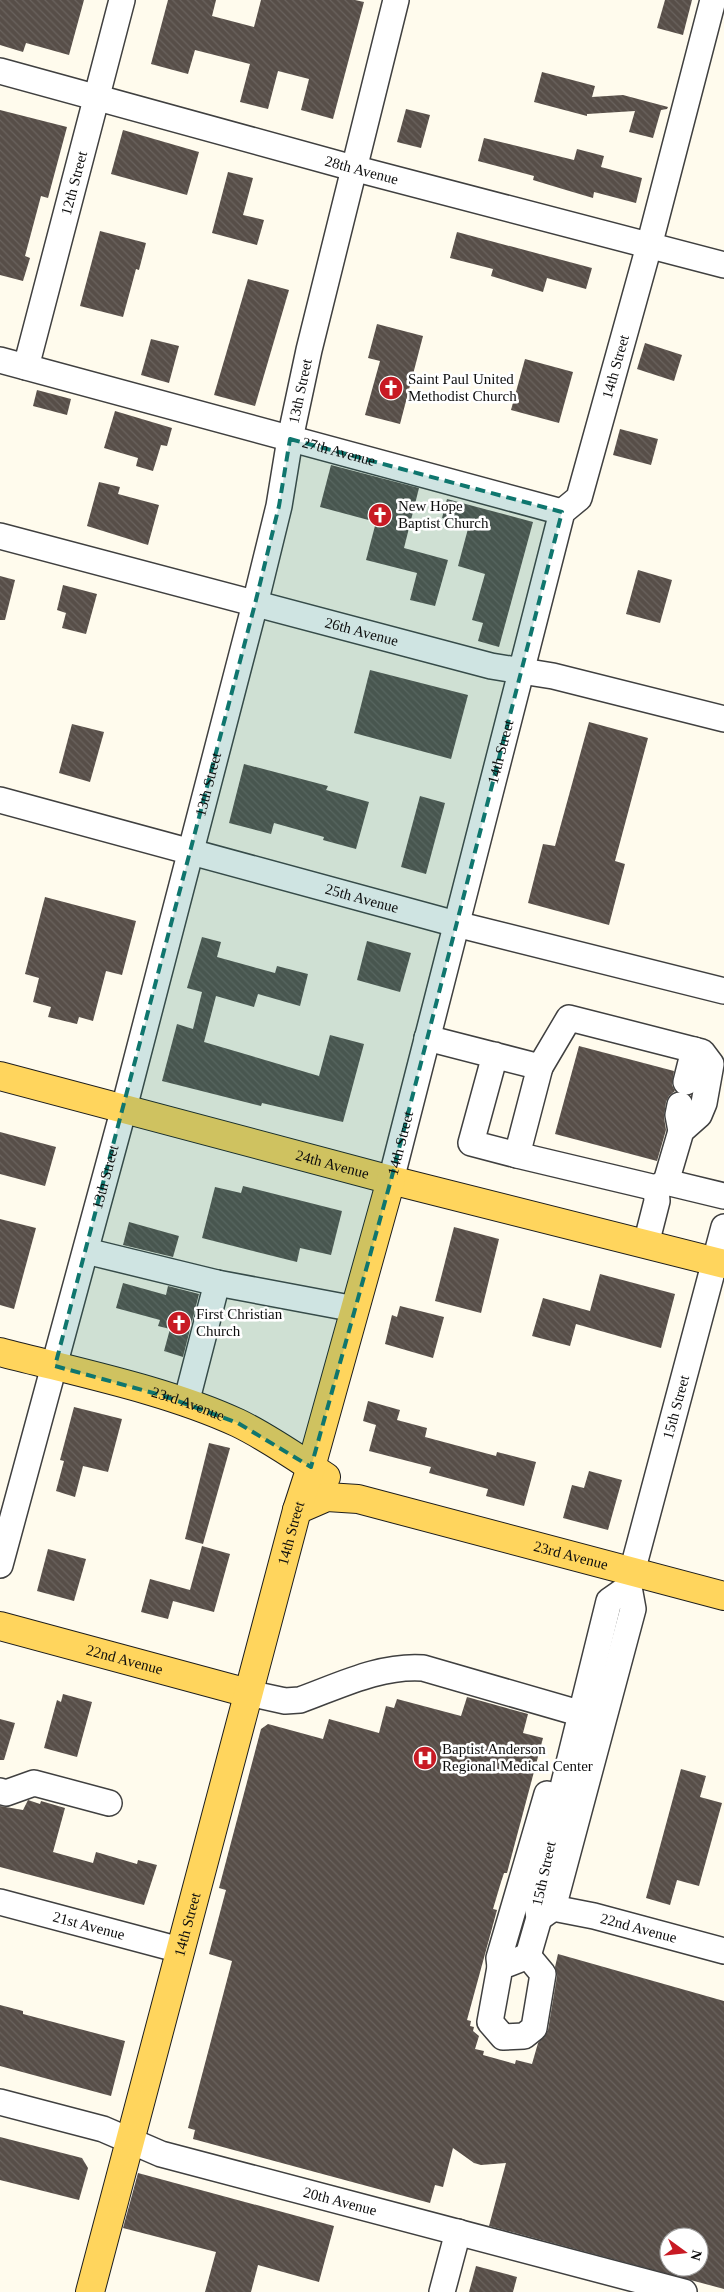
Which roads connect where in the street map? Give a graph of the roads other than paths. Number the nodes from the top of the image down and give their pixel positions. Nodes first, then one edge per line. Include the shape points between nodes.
1 (122, 0) edge
2 (396, 0) edge
3 (714, 0) edge
4 (0, 72) edge
5 (97, 98) junction
6 (353, 168) junction
7 (649, 246) junction
8 (724, 265) edge
9 (7, 366) edge
10 (290, 439) junction
11 (562, 512) junction
12 (0, 536) edge
13 (255, 604) junction
14 (522, 671) junction
15 (724, 719) edge
16 (0, 800) edge
17 (190, 850) junction
18 (456, 924) junction
19 (724, 992) edge
20 (428, 1038) junction
21 (694, 1050) junction
22 (495, 1055) junction
23 (540, 1067) junction
24 (0, 1076) edge
25 (124, 1108) junction
26 (681, 1131) junction
27 (517, 1155) junction
28 (392, 1180) junction
29 (661, 1185) junction
30 (724, 1196) edge
31 (724, 1227) edge
32 (646, 1244) junction
33 (86, 1251) junction
34 (719, 1262) edge
35 (216, 1283) junction
36 (356, 1309) junction
37 (0, 1352) edge
38 (54, 1366) junction
39 (186, 1403) junction
40 (312, 1467) junction
41 (358, 1499) junction
42 (297, 1510) junction
43 (0, 1565) edge
44 (631, 1579) junction
45 (724, 1596) edge
46 (0, 1626) edge
47 (248, 1693) junction
48 (592, 1716) junction
49 (0, 1791) edge
50 (562, 1792) junction
51 (109, 1803) dead end
52 (0, 1902) edge
53 (546, 1913) junction
54 (180, 1950) junction
55 (724, 1952) edge
56 (528, 1956) junction
57 (500, 1967) junction
58 (0, 2102) edge
59 (130, 2140) junction
60 (458, 2232) junction
61 (90, 2292) edge
62 (442, 2292) edge
63 (684, 2292) edge

1 - 5 street, 12th Street
2 - 6 street, 13th Street
3 - 7 street, 14th Street
4 - 5 street, 28th Avenue
5 - 6 street, 28th Avenue
5 - 9 street, 12th Street
6 - 7 street, 28th Avenue
6 - 10 street, 13th Street
7 - 8 street, 28th Avenue
7 - 11 street, 14th Street via 579,498
9 - 10 street, 27th Avenue
10 - 11 street, 27th Avenue
10 - 13 street, 13th Street via 279,506
11 - 14 street, 14th Street
12 - 13 street, 26th Avenue
13 - 14 street, 26th Avenue via 491,666
13 - 17 street, 13th Street
14 - 15 street, 26th Avenue
14 - 18 street, 14th Street
16 - 17 street, 25th Avenue
17 - 18 street, 25th Avenue
17 - 25 street, 13th Street
18 - 19 street, 25th Avenue
18 - 20 street, 14th Street
20 - 22 street
20 - 28 street, 14th Street
21 - 23 street via 569,1018
21 - 26 street via 678,1115
21 - 26 street via 702,1052 711,1064 699,1115
22 - 23 street
22 - 27 street via 471,1144
23 - 27 street
24 - 25 main road, 24th Avenue
25 - 28 main road, 24th Avenue
25 - 33 street, 13th Street
26 - 29 street
27 - 29 street
28 - 32 main road, 24th Avenue
28 - 36 main road, 14th Street
29 - 30 street
29 - 32 street
31 - 34 street, 15th Street
32 - 34 main road, 24th Avenue
33 - 35 street
33 - 38 street, 13th Street
34 - 44 street, 15th Street
35 - 36 street
35 - 39 street
36 - 40 main road, 14th Street
37 - 38 main road, 23rd Avenue
38 - 39 main road, 23rd Avenue
38 - 43 street, 13th Street
39 - 40 main road, 23rd Avenue via 238,1423
40 - 41 main road, 23rd Avenue
40 - 42 main road, 14th Street
41 - 42 main road, 23rd Avenue via 327,1497
41 - 44 main road, 23rd Avenue
42 - 47 main road, 14th Street
44 - 45 main road, 23rd Avenue
44 - 48 street, 15th Street via 609,1601
46 - 47 main road, 22nd Avenue
47 - 48 street via 285,1701 300,1700 388,1668 423,1668
47 - 54 main road, 14th Street
48 - 50 street, 15th Street
48 - 53 street, 15th Street
49 - 51 street via 6,1793 34,1783
50 - 53 street, 15th Street via 537,1904
50 - 57 street via 545,1794 499,1958
52 - 54 street, 21st Avenue
53 - 55 street, 22nd Avenue via 594,1916
53 - 56 street
54 - 59 main road, 14th Street
56 - 57 street
56 - 57 street via 543,1974 534,2028 524,2036 503,2036 490,2022
58 - 59 street, 20th Avenue via 103,2129
59 - 60 street, 20th Avenue via 161,2154
59 - 61 main road, 14th Street
60 - 62 street
60 - 63 street, 20th Avenue

